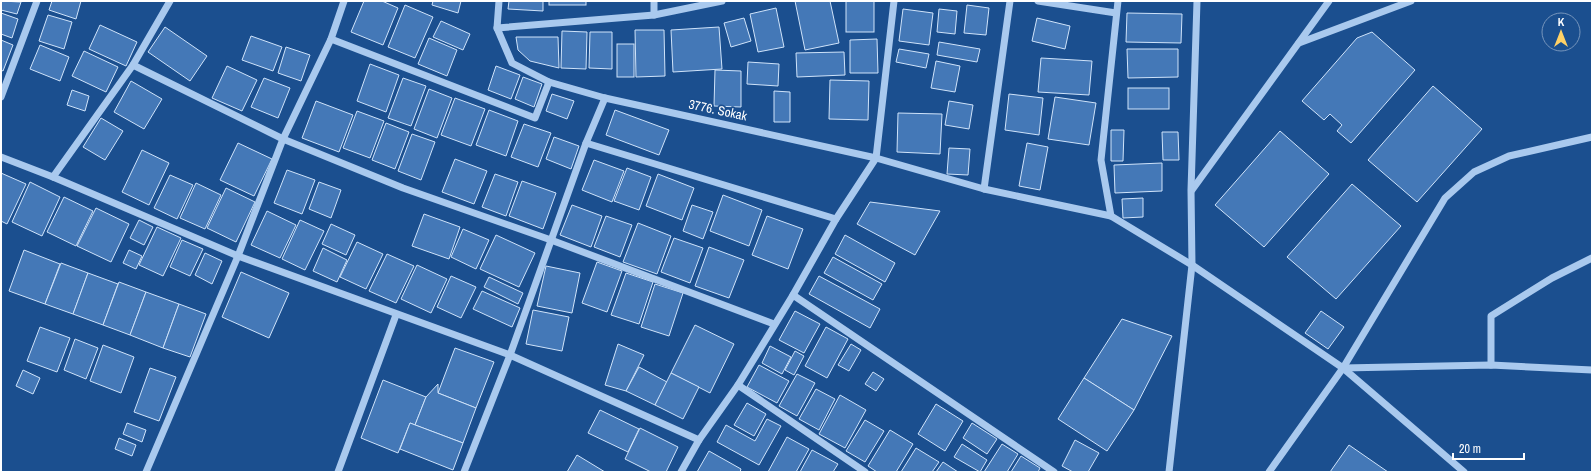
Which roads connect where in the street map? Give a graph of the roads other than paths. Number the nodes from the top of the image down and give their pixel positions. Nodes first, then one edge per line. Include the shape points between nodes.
1 (37, 1) edge
2 (170, 1) edge
3 (344, 1) edge
4 (499, 1) edge
5 (654, 1) edge
6 (722, 1) edge
7 (894, 1) edge
8 (1010, 1) edge
9 (1038, 1) edge
10 (1118, 1) edge
11 (1197, 1) edge
12 (1330, 1) edge
13 (1411, 1) edge
14 (1116, 13) junction
15 (654, 15) junction
16 (497, 28) junction
17 (331, 39) junction
18 (1298, 43) junction
19 (133, 65) junction
20 (549, 82) junction
21 (1, 97) edge
22 (605, 98) junction
23 (1592, 137) edge
24 (283, 139) junction
25 (586, 143) junction
26 (1, 157) edge
27 (876, 158) junction
28 (53, 177) junction
29 (984, 189) junction
30 (1191, 190) junction
31 (1111, 216) junction
32 (836, 219) junction
33 (550, 240) junction
34 (238, 256) junction
35 (1592, 258) edge
36 (1192, 265) junction
37 (793, 295) junction
38 (396, 315) junction
39 (774, 324) junction
40 (510, 355) junction
41 (1492, 365) junction
42 (1343, 368) junction
43 (1592, 370) edge
44 (738, 385) junction
45 (699, 440) junction
46 (1050, 471) edge
47 (146, 472) edge
48 (338, 472) edge
49 (464, 472) edge
50 (681, 472) edge
51 (865, 472) edge
52 (1169, 472) edge
53 (1269, 472) edge
54 (1464, 472) edge

1 - 21 street
2 - 19 street
3 - 17 street
4 - 16 street, 3776. Sokak
5 - 15 street
6 - 15 street
7 - 27 street
8 - 29 street
9 - 14 street
10 - 14 street
11 - 30 street
12 - 18 street
13 - 18 street
14 - 31 street via 1101,160
15 - 16 street
16 - 20 street, 3776. Sokak via 512,63
17 - 20 street via 535,118
17 - 24 street
18 - 30 street
19 - 24 street
19 - 28 street
20 - 22 street, 3776. Sokak
22 - 25 street
22 - 27 street, 3776. Sokak
23 - 42 street via 1509,156 1474,172 1445,198
24 - 33 street via 403,188
24 - 34 street
25 - 32 street
25 - 33 street
26 - 28 street
27 - 29 street, 3776. Sokak
27 - 32 street
28 - 34 street
29 - 31 street, 3776. Sokak
30 - 36 street
31 - 36 street, 3776. Sokak
32 - 37 street
33 - 39 street
33 - 40 street
34 - 38 street
34 - 47 street
35 - 41 street via 1552,278 1491,316
36 - 42 street, 3776. Sokak
36 - 52 street
37 - 39 street
37 - 46 street
38 - 40 street
38 - 48 street
39 - 44 street
40 - 45 street
40 - 49 street
41 - 42 street
41 - 43 street
42 - 53 street
42 - 54 street, 3776. Sokak
44 - 45 street
44 - 51 street
45 - 50 street

